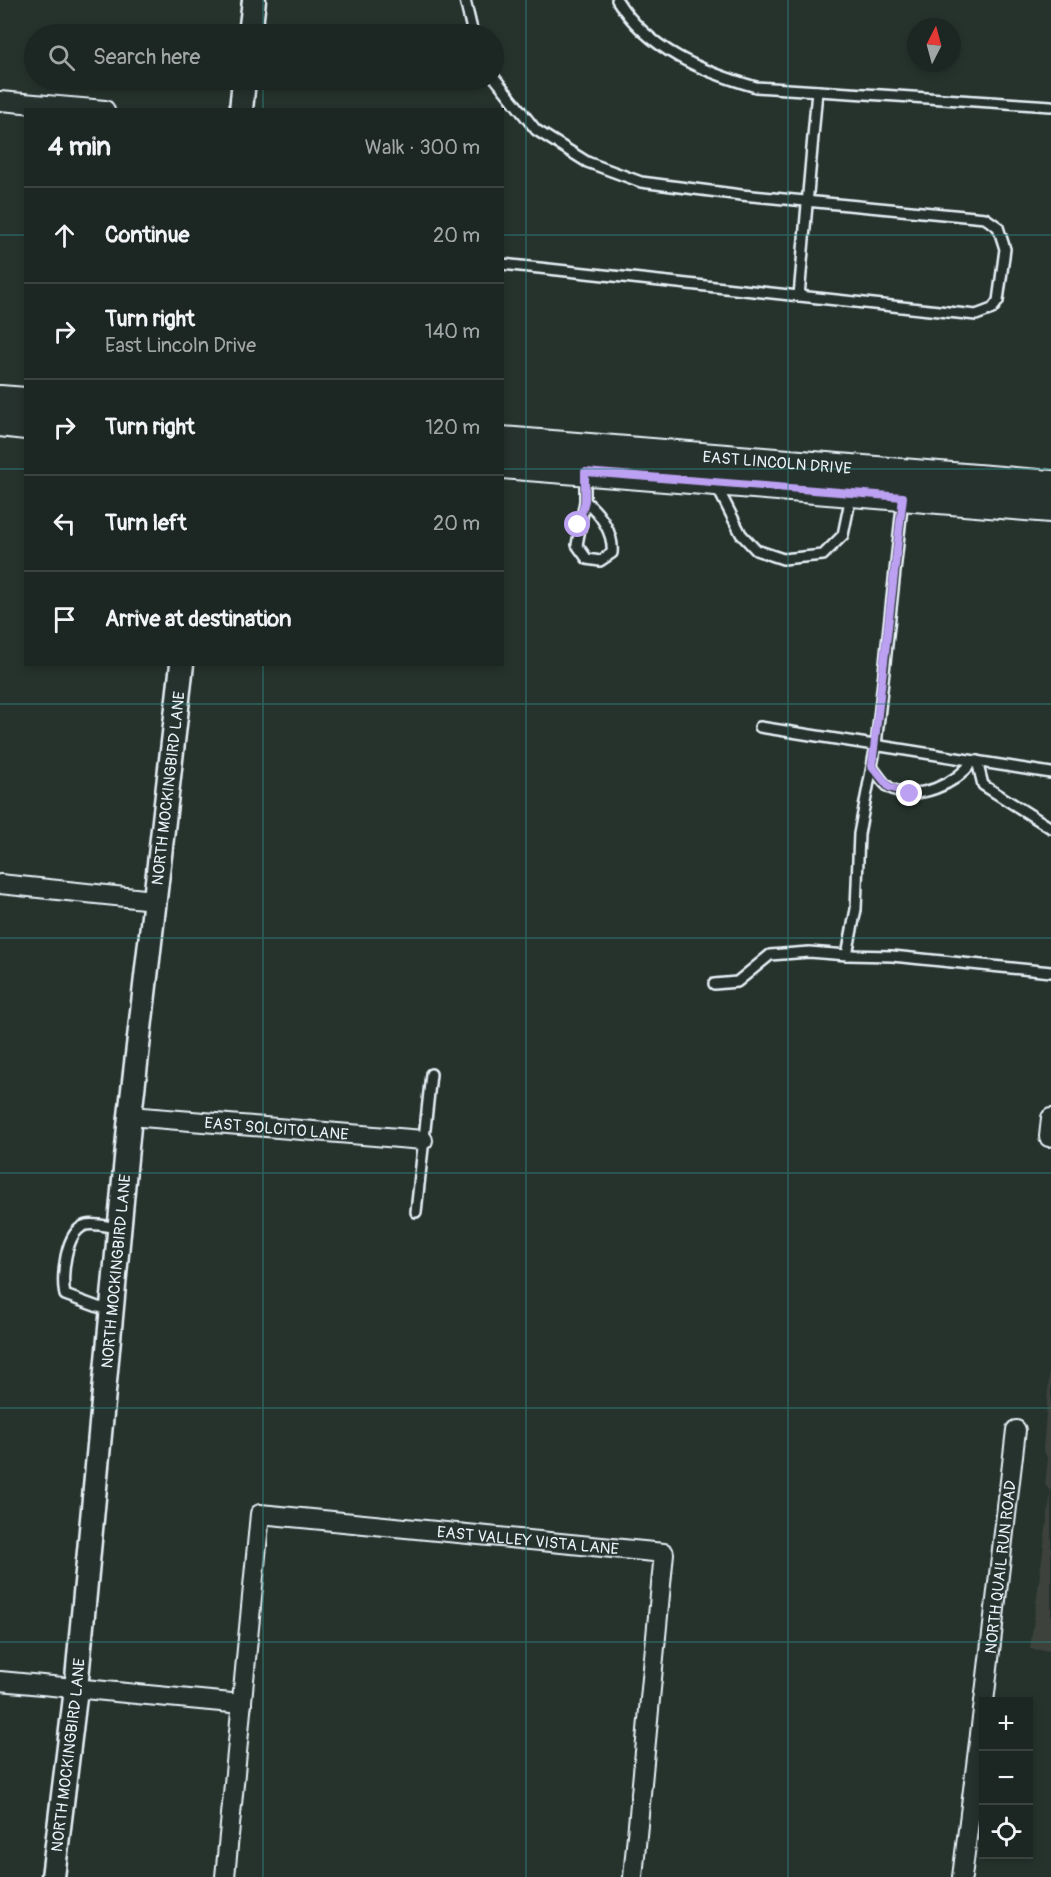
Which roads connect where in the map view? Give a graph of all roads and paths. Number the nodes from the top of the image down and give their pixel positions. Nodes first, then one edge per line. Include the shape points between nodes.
1 (254, 0) edge
2 (465, 0) edge
3 (617, 0) edge
4 (251, 24) edge
5 (471, 24) edge
6 (243, 90) edge
7 (504, 90) edge
8 (817, 91) junction
9 (0, 101) edge
10 (1051, 106) edge
11 (82, 108) edge
12 (241, 108) edge
13 (807, 201) junction
14 (504, 264) edge
15 (799, 296) junction
16 (0, 399) edge
17 (24, 401) edge
18 (0, 423) edge
19 (24, 426) edge
20 (504, 440) edge
21 (594, 447) junction
22 (504, 465) edge
23 (588, 472) junction
24 (715, 483) junction
25 (1051, 484) edge
26 (905, 485) junction
27 (851, 493) junction
28 (585, 501) junction
29 (1051, 509) edge
30 (182, 666) edge
31 (760, 727) dead end
32 (876, 745) junction
33 (975, 761) junction
34 (872, 766) junction
35 (1051, 773) edge
36 (1051, 828) edge
37 (0, 884) edge
38 (154, 900) junction
39 (847, 955) junction
40 (1051, 972) edge
41 (714, 984) dead end
42 (431, 1074) dead end
43 (130, 1116) junction
44 (1051, 1118) edge
45 (1049, 1137) dead end
46 (423, 1140) junction
47 (416, 1212) dead end
48 (120, 1228) junction
49 (112, 1309) junction
50 (1016, 1430) dead end
51 (0, 1681) edge
52 (76, 1689) junction
53 (985, 1697) edge
54 (242, 1704) junction
55 (979, 1742) edge
56 (53, 1877) edge
57 (225, 1877) edge
58 (633, 1877) edge
59 (962, 1877) edge

1 - 4 street
2 - 5 lane
3 - 8 lane via 652,40 709,72 756,87
6 - 12 street
7 - 13 lane via 536,130 586,162 641,182
8 - 10 lane
8 - 13 lane
9 - 11 street
13 - 15 lane
13 - 15 lane via 985,218 998,227 1005,249 998,301 992,309 976,315
14 - 15 lane
16 - 17 main road
18 - 19 main road
20 - 21 main road, EAST LINCOLN DRIVE
21 - 23 main road
21 - 26 main road, EAST LINCOLN DRIVE
22 - 23 main road, EAST LINCOLN DRIVE
23 - 24 main road, EAST LINCOLN DRIVE
23 - 28 lane
24 - 27 main road, EAST LINCOLN DRIVE
24 - 27 lane via 741,534 756,550 783,559 823,555 843,535
25 - 26 main road, EAST LINCOLN DRIVE
26 - 27 main road, EAST LINCOLN DRIVE
26 - 29 main road, EAST LINCOLN DRIVE
26 - 32 lane
28 - 28 lane via 598,513 612,539 612,553 600,561 588,559 577,545
30 - 38 street, NORTH MOCKINGBIRD LANE
31 - 32 lane
32 - 33 lane
32 - 34 lane
33 - 34 lane via 964,774 939,788 910,794 889,787
33 - 35 lane
33 - 36 lane via 984,785
34 - 39 lane via 859,834 856,909
37 - 38 street
38 - 43 street, NORTH MOCKINGBIRD LANE
39 - 40 lane
39 - 41 lane via 770,955 737,982
42 - 46 lane
43 - 46 street, EAST SOLCITO LANE
43 - 48 street, NORTH MOCKINGBIRD LANE
44 - 45 street
46 - 47 lane
48 - 49 street, NORTH MOCKINGBIRD LANE
48 - 49 lane via 87,1225 77,1230 66,1252 62,1283 64,1295
49 - 52 street, NORTH MOCKINGBIRD LANE
50 - 53 street, NORTH QUAIL RUN ROAD
51 - 52 street
52 - 54 street
52 - 56 street, NORTH MOCKINGBIRD LANE
54 - 57 street, EAST VALLEY VISTA LANE
54 - 58 street, EAST VALLEY VISTA LANE via 260,1514 664,1553
55 - 59 street, NORTH QUAIL RUN ROAD

